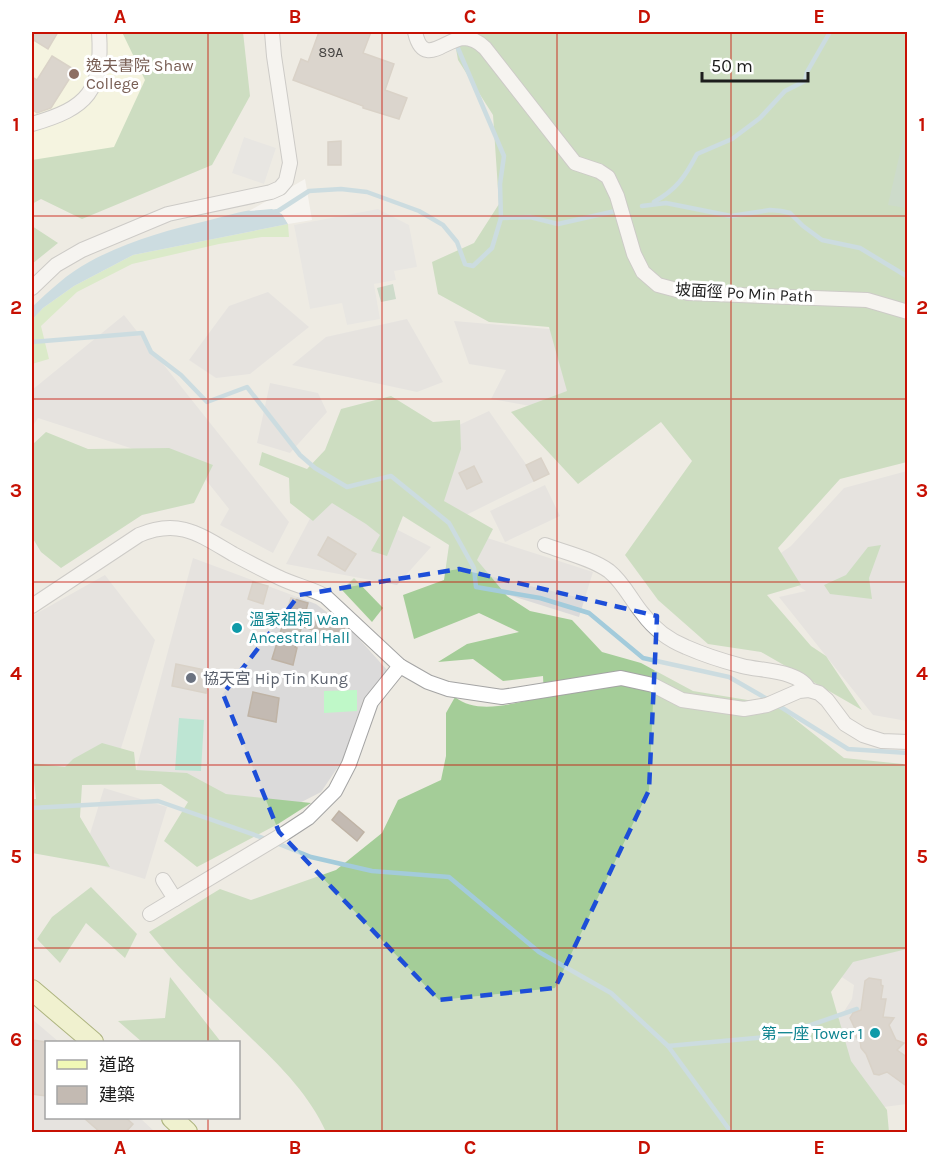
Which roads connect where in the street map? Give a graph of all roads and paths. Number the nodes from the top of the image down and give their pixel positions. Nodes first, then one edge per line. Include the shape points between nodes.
1 (99, 32) edge
2 (272, 32) edge
3 (415, 32) edge
4 (32, 124) edge
5 (32, 288) edge
6 (908, 312) edge
7 (545, 545) dead end
8 (32, 606) edge
9 (400, 666) junction
10 (809, 690) junction
11 (908, 742) edge
12 (163, 880) dead end
13 (175, 899) junction
14 (150, 915) dead end
15 (32, 990) edge
16 (92, 1041) edge
17 (173, 1119) edge
18 (187, 1132) edge

1 - 4 street via 100,65 88,94 69,111
2 - 5 street via 290,163 290,172 280,188 159,218 82,250 56,265
3 - 6 street, 坡面徑 Po Min Path via 417,41 428,50 461,39 474,40 485,48 575,163 608,177 634,254 643,272 658,285 688,292 867,300
7 - 10 street via 609,572 648,621 675,642 744,666 788,675
8 - 9 street via 139,535 177,527 199,533 279,578 325,596
9 - 10 street via 428,682 483,696 511,697 621,678 646,683 692,702 744,710
9 - 13 street via 371,702 349,764 335,790 308,818
10 - 11 street via 819,693 845,724 862,735
12 - 13 street
13 - 14 street
15 - 16 street
17 - 18 street

